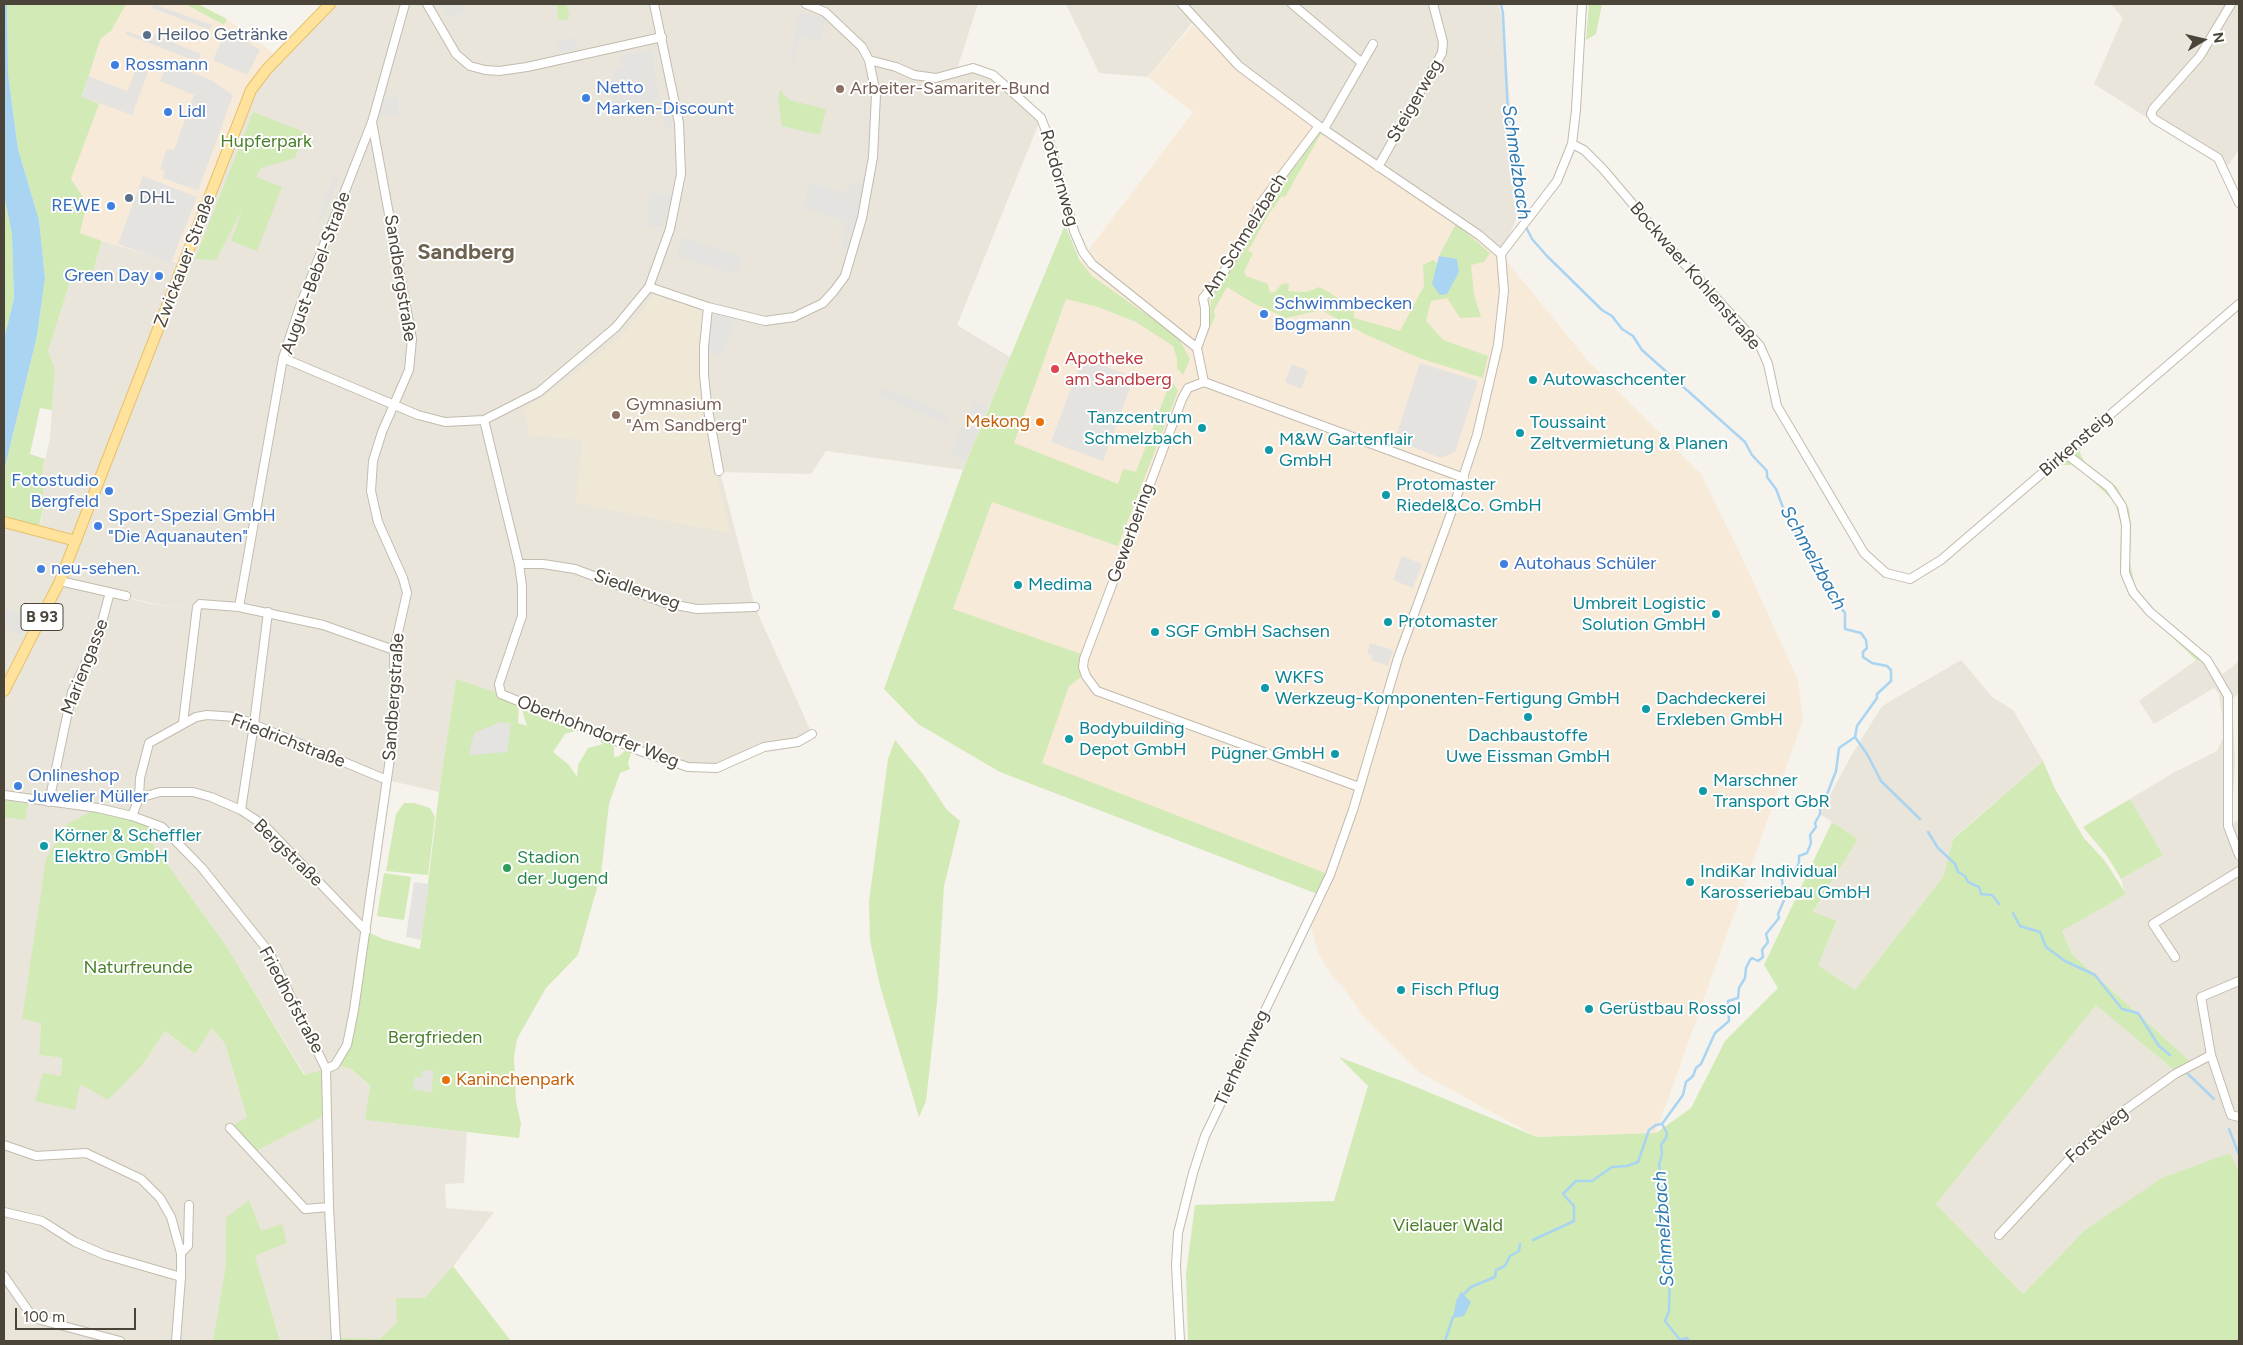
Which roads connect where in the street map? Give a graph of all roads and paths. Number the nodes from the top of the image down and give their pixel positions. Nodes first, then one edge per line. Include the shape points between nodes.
1 (330, 4) edge
2 (405, 4) edge
3 (427, 4) edge
4 (654, 4) edge
5 (806, 4) edge
6 (1182, 4) edge
7 (1292, 4) edge
8 (1433, 4) edge
9 (1582, 4) edge
10 (2230, 4) edge
11 (662, 37) junction
12 (1373, 44) dead end
13 (869, 60) junction
14 (1361, 62) junction
15 (372, 122) junction
16 (1321, 127) junction
17 (1572, 144) junction
18 (1378, 167) junction
19 (2239, 203) edge
20 (1501, 254) junction
21 (649, 288) junction
22 (2239, 304) edge
23 (708, 307) junction
24 (1197, 348) junction
25 (283, 358) junction
26 (1204, 382) junction
27 (393, 405) junction
28 (484, 420) junction
29 (2065, 453) junction
30 (720, 472) dead end
31 (1464, 478) junction
32 (4, 522) edge
33 (76, 541) junction
34 (519, 564) junction
35 (1910, 579) joint
36 (60, 581) junction
37 (110, 592) junction
38 (126, 596) dead end
39 (239, 607) junction
40 (755, 607) dead end
41 (268, 612) junction
42 (394, 650) junction
43 (4, 691) edge
44 (184, 722) junction
45 (254, 724) junction
46 (812, 734) dead end
47 (387, 780) junction
48 (1359, 787) junction
49 (4, 795) edge
50 (138, 798) junction
51 (48, 802) junction
52 (241, 810) junction
53 (132, 816) junction
54 (2239, 855) edge
55 (2239, 871) edge
56 (366, 931) junction
57 (2175, 957) dead end
58 (2239, 981) edge
59 (2211, 1054) junction
60 (326, 1069) junction
61 (2239, 1116) edge
62 (230, 1128) dead end
63 (4, 1145) edge
64 (189, 1205) dead end
65 (329, 1207) junction
66 (4, 1212) edge
67 (1999, 1235) dead end
68 (181, 1253) junction
69 (4, 1276) edge
70 (181, 1277) junction
71 (120, 1341) edge
72 (176, 1341) edge
73 (336, 1341) edge
74 (1180, 1341) edge

1 - 33 main road, Zwickauer Straße / B 93 via 251,90
2 - 15 street, August-Bebel-Straße
3 - 11 street via 456,54 470,66 485,70 527,67
4 - 11 street
5 - 13 street via 825,12 849,33
6 - 16 street via 1239,66
7 - 14 street
8 - 18 street, Steigerweg via 1443,42 1442,53
9 - 17 street
10 - 19 street via 2200,56 2150,114 2218,158
11 - 21 street via 679,123 681,174 670,229
12 - 14 street, Am Schmelzbach
13 - 23 street via 876,94 873,157 861,226 845,276 823,303 794,316 765,321
13 - 24 street, Rotdornweg via 914,75 936,78 973,68 999,80 1041,118 1083,252 1092,264
14 - 16 street, Am Schmelzbach
15 - 25 street, August-Bebel-Straße
15 - 27 street, Sandbergstraße via 412,339 408,370
16 - 18 street
16 - 24 street, Am Schmelzbach via 1259,206 1247,235 1223,273 1202,298 1206,308 1205,326
17 - 20 street via 1557,181
17 - 35 street, Bockwaer Kohlenstraße via 1584,150 1603,169 1760,346 1768,364 1777,406 1864,553 1886,573
18 - 20 street via 1479,235
20 - 31 street via 1504,291 1498,345
21 - 23 street
21 - 28 street via 616,327 539,392
22 - 29 street, Birkensteig
23 - 30 street via 704,375
24 - 26 street
25 - 27 street
25 - 39 street, August-Bebel-Straße
26 - 31 street
26 - 48 street, Gewerbering via 1188,388 1182,398 1084,659 1086,676 1097,691
27 - 28 street via 445,422
27 - 42 street, Sandbergstraße via 373,461 371,491 378,522 407,593
28 - 34 street
29 - 35 street, Birkensteig via 1941,560
29 - 54 street via 2109,487 2122,506 2126,525 2125,572 2133,592 2150,612 2207,660 2228,696 2228,826
31 - 48 street via 1401,650
32 - 33 main road
33 - 36 main road, B 93
34 - 40 street, Siedlerweg via 575,569 665,602 696,609
34 - 46 street, Oberhohndorfer Weg via 522,616 499,684 501,694 643,752 688,766 717,768 764,747 798,742
36 - 37 street
36 - 43 main road, B 93
37 - 38 street
37 - 51 street, Mariengasse via 98,637 72,692
39 - 41 street
39 - 44 street via 200,604 197,607
41 - 42 street via 323,625
41 - 45 street
42 - 47 street, Sandbergstraße via 394,715
44 - 45 street, Friedrichstraße via 207,715 236,717
44 - 50 street, Friedrichstraße via 149,743
45 - 47 street, Friedrichstraße
45 - 52 street
47 - 56 street, Sandbergstraße
48 - 74 street, Tierheimweg via 1330,875 1205,1136 1192,1173 1178,1234 1176,1265
49 - 51 street, Friedhofstraße
50 - 52 street, Bergstraße via 160,792 193,792
50 - 53 street, Friedrichstraße
51 - 53 street, Friedhofstraße via 76,804
52 - 56 street, Bergstraße via 265,826
53 - 60 street, Friedhofstraße via 162,827 180,843 269,952
55 - 57 street via 2152,924
56 - 60 street, Sandbergstraße via 347,1045 335,1065
58 - 59 street via 2201,997
59 - 61 street via 2231,1116
59 - 67 street, Forstweg via 2175,1074 2118,1115 2075,1153
60 - 65 street, Friedhofstraße
62 - 65 street via 305,1209
63 - 68 street via 36,1156 86,1153 141,1180 160,1198 171,1217
64 - 68 street via 188,1246
65 - 73 street, Friedhofstraße
66 - 70 street via 42,1221 75,1242 105,1255
68 - 70 street
69 - 71 street via 37,1319
70 - 72 street

